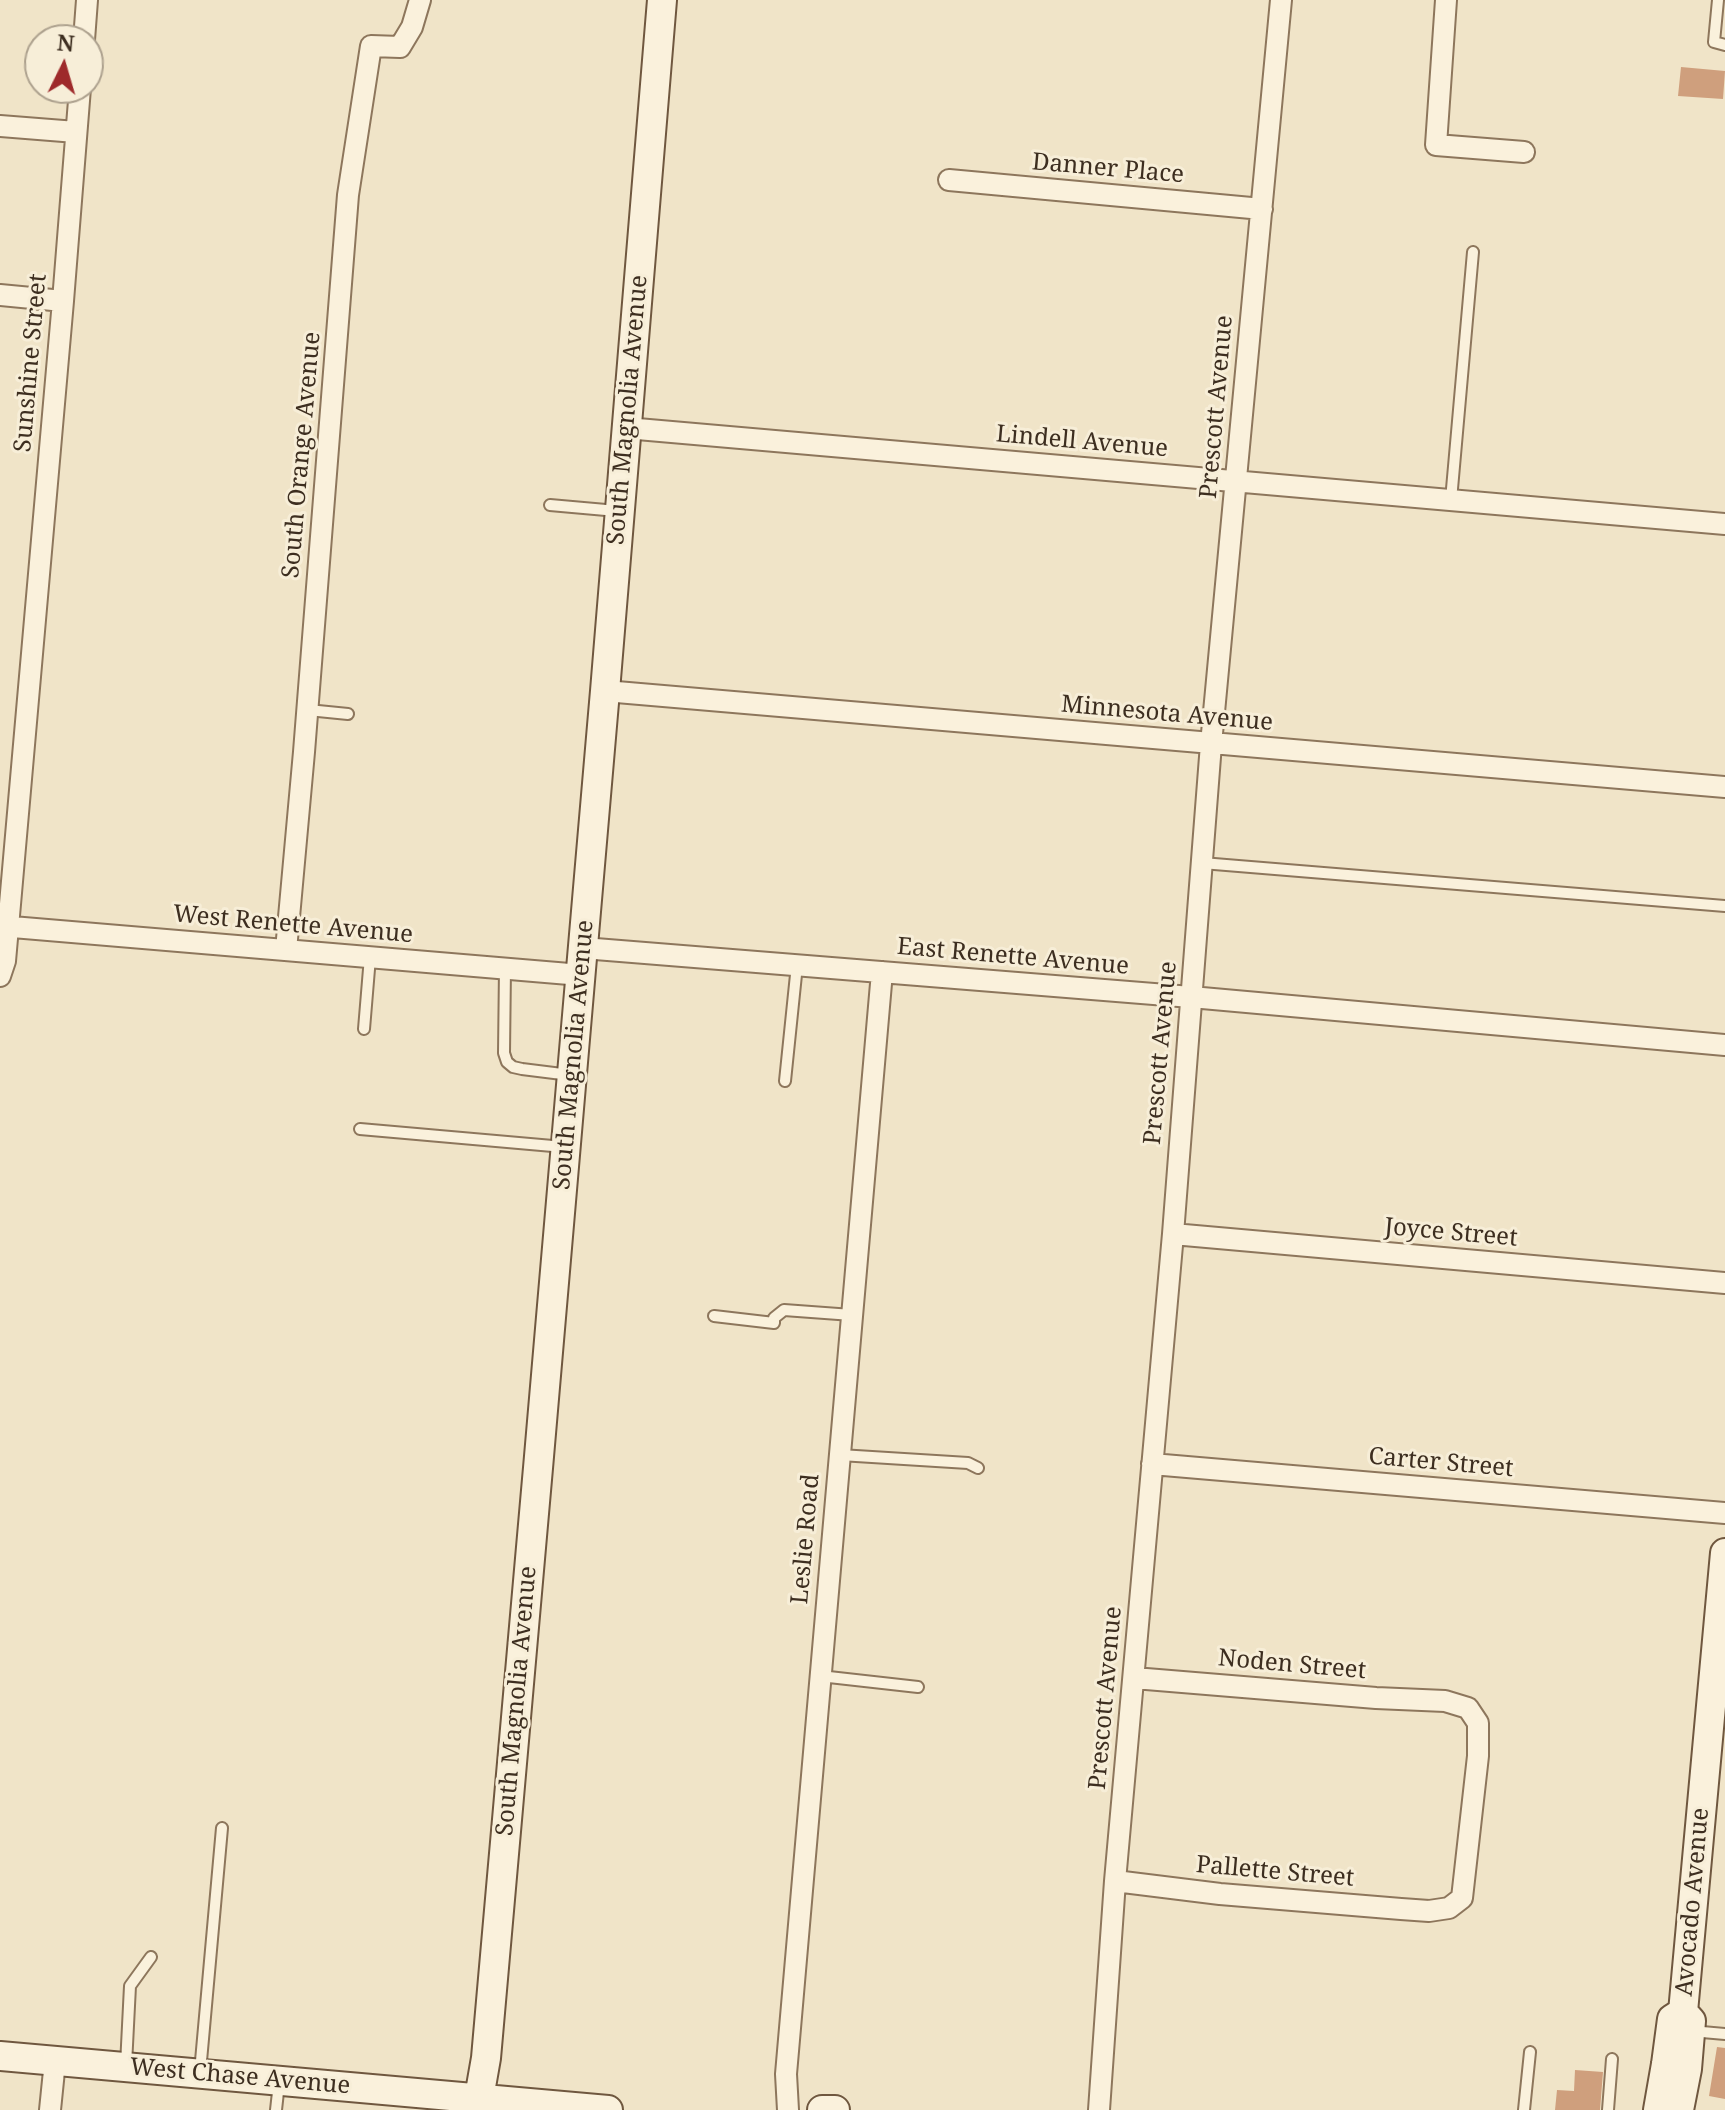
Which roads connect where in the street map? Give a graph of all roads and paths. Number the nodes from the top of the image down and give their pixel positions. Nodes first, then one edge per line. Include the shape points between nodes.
1 (87, 0) edge
2 (420, 0) edge
3 (662, 0) edge
4 (1281, 0) edge
5 (1446, 0) edge
6 (1718, 0) edge
7 (85, 24) edge
8 (1725, 45) edge
9 (79, 104) edge
10 (0, 126) edge
11 (76, 132) junction
12 (1524, 152) dead end
13 (949, 180) dead end
14 (1262, 209) junction
15 (1473, 252) dead end
16 (0, 295) edge
17 (63, 301) junction
18 (626, 428) junction
19 (1236, 482) junction
20 (1451, 500) junction
21 (550, 505) dead end
22 (619, 511) junction
23 (1725, 524) edge
24 (605, 691) junction
25 (308, 710) junction
26 (348, 714) dead end
27 (1211, 744) junction
28 (1725, 787) edge
29 (1202, 863) junction
30 (1725, 906) edge
31 (4, 926) edge
32 (286, 950) junction
33 (370, 957) junction
34 (582, 961) junction
35 (797, 965) junction
36 (505, 968) junction
37 (882, 972) junction
38 (0, 976) edge
39 (1191, 997) junction
40 (364, 1029) dead end
41 (1725, 1045) edge
42 (572, 1075) junction
43 (785, 1081) dead end
44 (360, 1129) dead end
45 (566, 1147) junction
46 (1173, 1234) junction
47 (1725, 1283) edge
48 (852, 1315) junction
49 (714, 1316) dead end
50 (840, 1455) junction
51 (1152, 1464) junction
52 (978, 1468) dead end
53 (1725, 1513) edge
54 (1725, 1553) edge
55 (820, 1676) junction
56 (1134, 1678) junction
57 (918, 1687) dead end
58 (222, 1828) dead end
59 (1115, 1881) junction
60 (1429, 1911) joint
61 (151, 1957) dead end
62 (1687, 2021) junction
63 (1725, 2034) edge
64 (1530, 2052) dead end
65 (0, 2056) edge
66 (1612, 2059) dead end
67 (55, 2061) junction
68 (126, 2067) junction
69 (200, 2074) junction
70 (279, 2081) junction
71 (479, 2104) edge
72 (1676, 2108) edge
73 (50, 2110) edge
74 (276, 2110) edge
75 (608, 2110) edge
76 (788, 2110) edge
77 (822, 2110) edge
78 (835, 2110) edge
79 (1099, 2110) edge
80 (1524, 2110) edge
81 (1608, 2110) edge

1 - 7 street
2 - 25 street, South Orange Avenue via 400,47 371,46 348,195
3 - 18 main road, South Magnolia Avenue
4 - 14 street, Prescott Avenue
5 - 12 street via 1436,145
6 - 8 lane via 1714,42
9 - 11 street, Sunshine Street
10 - 11 street
11 - 17 street, Sunshine Street
13 - 14 street, Danner Place
14 - 19 street, Prescott Avenue
15 - 20 lane
16 - 17 street
17 - 31 street, Sunshine Street
18 - 19 street, Lindell Avenue
18 - 22 main road, South Magnolia Avenue
19 - 20 street, Lindell Avenue
19 - 27 street, Prescott Avenue
20 - 23 street, Lindell Avenue
21 - 22 lane
22 - 24 main road, South Magnolia Avenue
24 - 27 street, Minnesota Avenue
24 - 34 main road, South Magnolia Avenue
25 - 26 lane
25 - 32 street, South Orange Avenue
27 - 28 street, Minnesota Avenue
27 - 29 street, Prescott Avenue
29 - 30 lane
29 - 39 street, Prescott Avenue
31 - 32 street, West Renette Avenue
31 - 38 street, Sunshine Street
32 - 33 street, West Renette Avenue
33 - 36 street, West Renette Avenue
33 - 40 lane
34 - 35 street, East Renette Avenue
34 - 36 street, West Renette Avenue
34 - 42 main road, South Magnolia Avenue
35 - 37 street, East Renette Avenue
35 - 43 lane
36 - 42 lane via 507,1062
37 - 39 street, East Renette Avenue
37 - 48 street, Leslie Road
39 - 41 street, East Renette Avenue
39 - 46 street, Prescott Avenue
42 - 45 main road, South Magnolia Avenue
44 - 45 lane
45 - 71 main road, South Magnolia Avenue
46 - 47 street, Joyce Street
46 - 51 street, Prescott Avenue
48 - 49 lane via 784,1310 774,1323
48 - 50 street, Leslie Road
50 - 52 lane via 968,1463
50 - 55 street, Leslie Road
51 - 53 street, Carter Street
51 - 56 street, Prescott Avenue
54 - 62 main road, Avocado Avenue
55 - 57 lane
55 - 76 street, Leslie Road via 786,2074
56 - 59 street, Prescott Avenue
56 - 60 street, Noden Street via 1445,1701 1468,1708 1478,1723 1478,1756 1462,1898 1449,1908
58 - 69 lane
59 - 60 street, Pallette Street
59 - 79 street, Prescott Avenue
61 - 68 lane via 130,1986
62 - 63 lane
62 - 72 main road, Avocado Avenue via 1672,2019 1666,2064
64 - 80 lane
65 - 67 main road, West Chase Avenue
66 - 81 lane
67 - 68 main road, West Chase Avenue
67 - 73 street
68 - 69 main road, West Chase Avenue
69 - 70 main road, West Chase Avenue
70 - 71 main road, West Chase Avenue
70 - 74 lane
71 - 75 main road, West Chase Avenue
77 - 78 main road

